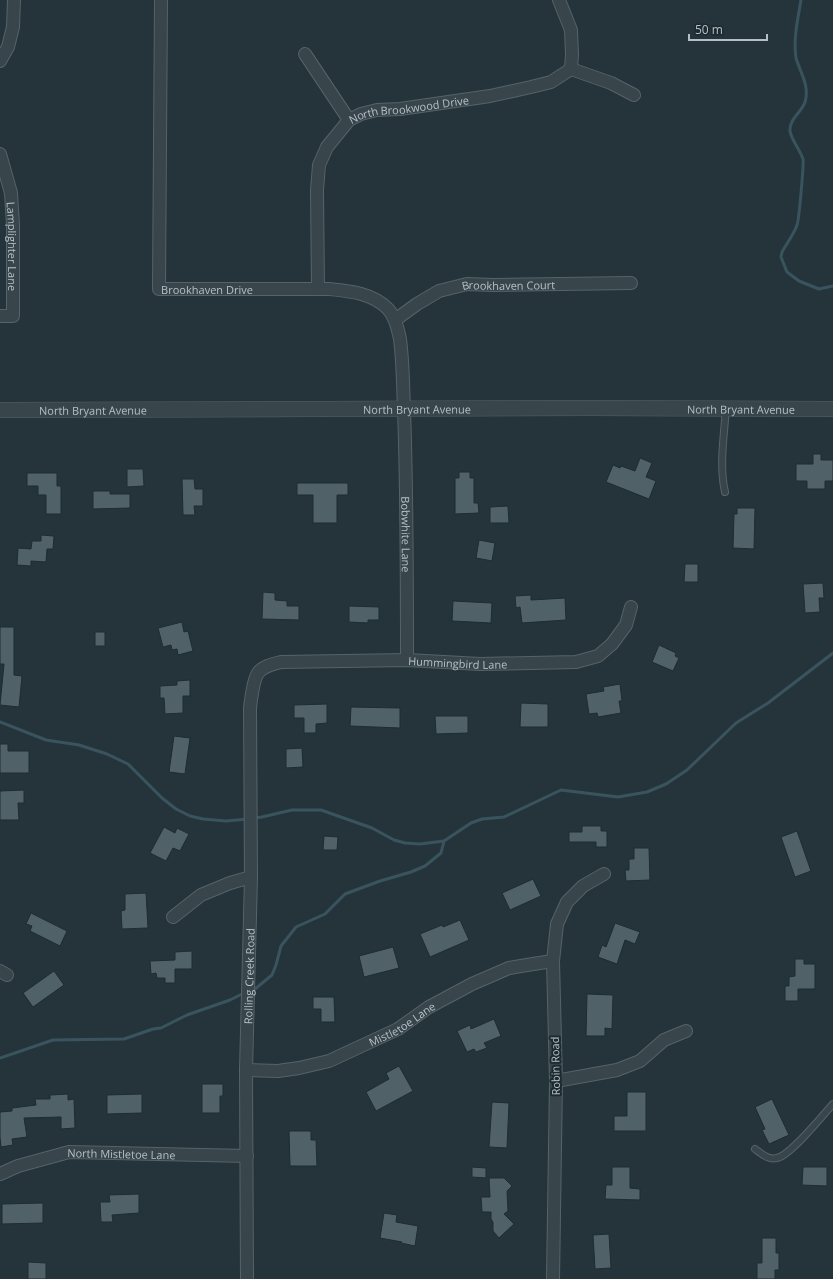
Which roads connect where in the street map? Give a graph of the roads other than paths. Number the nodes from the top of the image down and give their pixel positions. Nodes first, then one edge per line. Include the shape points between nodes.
1 (14, 0) edge
2 (161, 0) edge
3 (559, 0) edge
4 (305, 54) dead end
5 (0, 61) edge
6 (571, 69) junction
7 (634, 95) dead end
8 (349, 120) junction
9 (0, 154) edge
10 (631, 283) dead end
11 (318, 289) junction
12 (0, 316) edge
13 (395, 320) junction
14 (726, 408) junction
15 (833, 409) edge
16 (0, 410) edge
17 (404, 410) junction
18 (725, 492) dead end
19 (631, 607) dead end
20 (408, 660) junction
21 (258, 673) joint
22 (604, 874) dead end
23 (250, 877) junction
24 (174, 917) dead end
25 (553, 961) junction
26 (686, 1032) dead end
27 (246, 1070) junction
28 (556, 1081) junction
29 (833, 1104) edge
30 (755, 1150) dead end
31 (247, 1156) junction
32 (0, 1174) edge
33 (247, 1279) edge
34 (553, 1279) edge

1 - 5 street via 13,27 8,47
2 - 11 street, Brookhaven Drive via 159,289
3 - 6 street via 571,30
4 - 8 street
6 - 7 street via 610,82
6 - 8 street, North Brookwood Drive via 550,82 531,87 490,96 377,110
8 - 11 street, North Brookwood Drive via 327,146 319,165
9 - 12 street, Lamplighter Lane via 10,192 13,225 13,316
10 - 13 street, Brookhaven Court via 467,284 439,291
11 - 13 street, Brookhaven Drive via 353,292 373,298 388,309
13 - 17 street, Brookhaven Drive via 400,338
14 - 15 street, North Bryant Avenue
14 - 17 street, North Bryant Avenue
14 - 18 lane via 722,465
16 - 17 street, North Bryant Avenue
17 - 20 street, Bobwhite Lane
19 - 20 street, Hummingbird Lane via 626,625 612,644 598,656 576,662 480,664
20 - 21 street, Hummingbird Lane via 281,662 268,666
21 - 23 street, Rolling Creek Road via 250,708
22 - 25 street, Robin Road via 583,886 568,902 557,924
23 - 24 street via 202,895
23 - 27 street, Rolling Creek Road
25 - 27 street, Mistletoe Lane via 509,968 472,984 429,1007 398,1029 329,1060 278,1071
25 - 28 street, Robin Road
26 - 28 street via 664,1040 640,1060 617,1070
27 - 31 street, Rolling Creek Road
28 - 34 street, Robin Road
29 - 30 lane via 783,1156 766,1157
31 - 32 street, North Mistletoe Lane via 69,1152 18,1166
31 - 33 street, Rolling Creek Road

